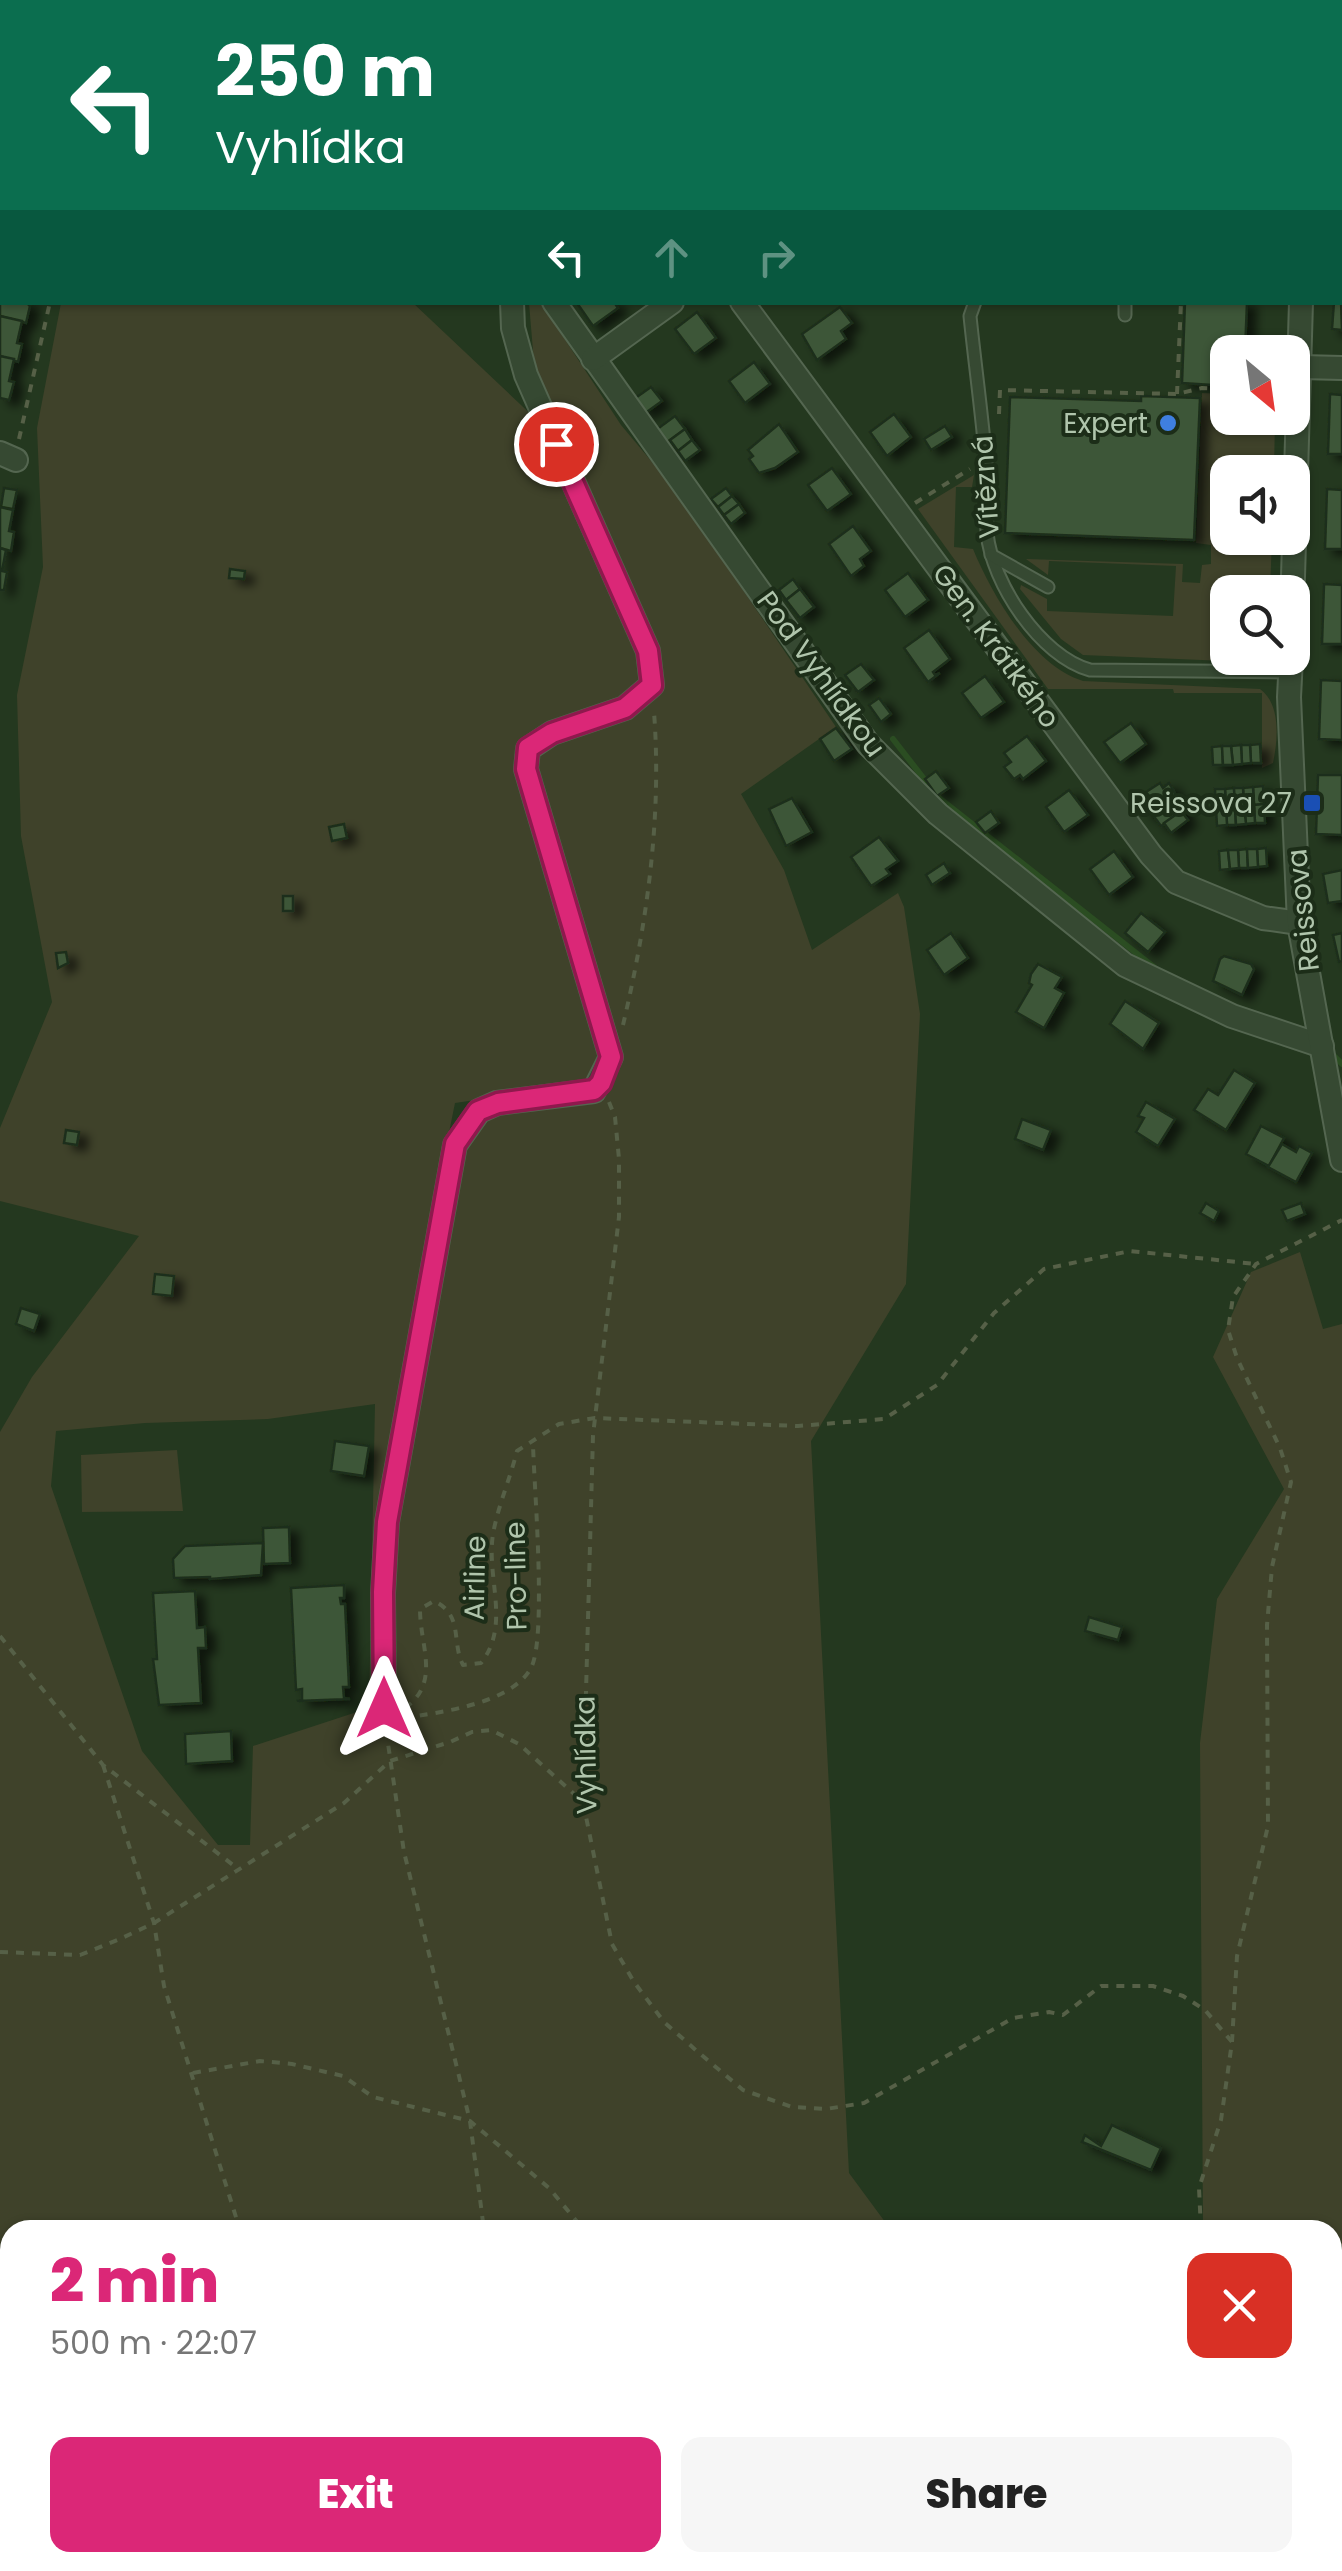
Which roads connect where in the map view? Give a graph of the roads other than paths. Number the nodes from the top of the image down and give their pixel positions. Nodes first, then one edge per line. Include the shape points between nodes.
1 (512, 305) edge
2 (556, 305) edge
3 (668, 305) edge
4 (744, 305) edge
5 (974, 305) edge
6 (1301, 305) edge
7 (1301, 335) edge
8 (593, 358) junction
9 (1310, 367) edge
10 (1342, 368) edge
11 (1298, 435) edge
12 (991, 556) junction
13 (1293, 575) edge
14 (1048, 586) dead end
15 (1210, 667) edge
16 (1291, 675) edge
17 (1298, 922) junction
18 (1322, 1046) junction
19 (1342, 1160) edge
20 (384, 1714) road end

1 - 20 street via 526,375 648,651 652,685 625,708 528,748 526,769 611,1057 594,1090 498,1103 478,1111 455,1144 387,1522
2 - 8 street, Pod Vyhlídkou
3 - 8 street
4 - 17 street, Gen. Krátkého via 1151,856 1176,882 1264,918
5 - 12 lane, Vítězná
6 - 7 street
8 - 18 street, Pod Vyhlídkou via 868,744 938,814 1125,965 1232,1016
9 - 10 street
11 - 13 street
12 - 14 lane
12 - 15 lane, Vítězná via 1010,599 1075,666
16 - 17 street, Reissova
17 - 18 street, Reissova
18 - 19 street, Reissova

